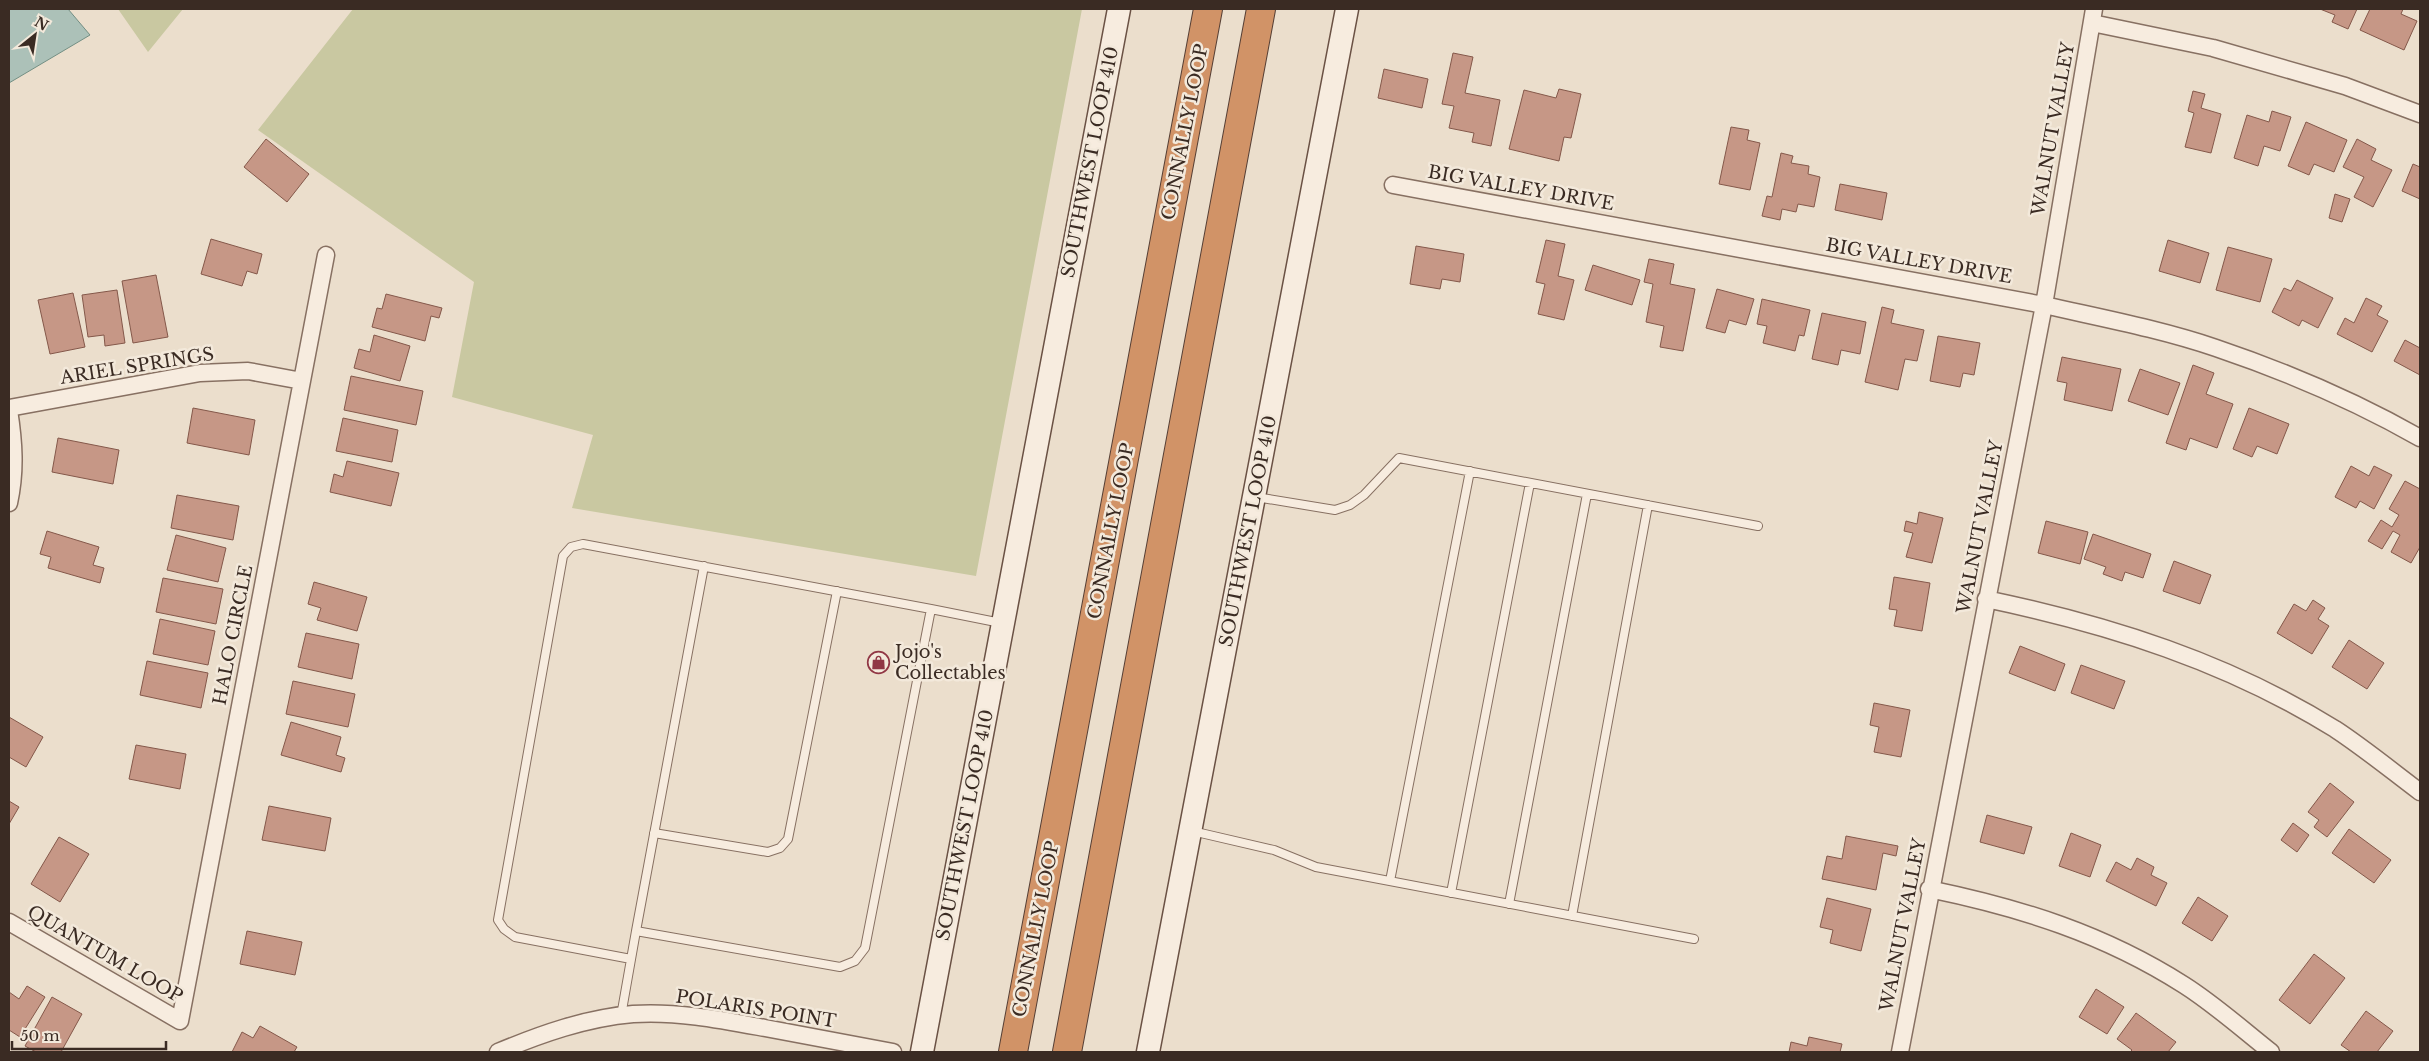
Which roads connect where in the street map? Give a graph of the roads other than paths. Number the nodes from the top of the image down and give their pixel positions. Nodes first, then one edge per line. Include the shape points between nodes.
1 (1119, 9) edge
2 (1208, 9) edge
3 (1261, 9) edge
4 (1347, 9) edge
5 (2093, 16) edge
6 (2420, 114) edge
7 (1393, 185) dead end
8 (326, 255) dead end
9 (2044, 305) junction
10 (302, 381) junction
11 (9, 409) edge
12 (2420, 438) edge
13 (1470, 471) junction
14 (1530, 483) junction
15 (1587, 494) junction
16 (1254, 496) junction
17 (9, 503) edge
18 (1648, 506) junction
19 (1758, 526) dead end
20 (704, 566) junction
21 (837, 591) junction
22 (1986, 599) junction
23 (931, 609) junction
24 (1003, 623) junction
25 (2420, 792) edge
26 (1190, 831) junction
27 (654, 833) junction
28 (1390, 881) junction
29 (1929, 889) junction
30 (1451, 893) junction
31 (1509, 904) junction
32 (1572, 916) junction
33 (9, 922) edge
34 (636, 931) junction
35 (1694, 939) dead end
36 (631, 959) junction
37 (621, 1016) junction
38 (180, 1022) joint
39 (498, 1052) edge
40 (892, 1052) edge
41 (922, 1052) edge
42 (1013, 1052) edge
43 (1067, 1052) edge
44 (1148, 1052) edge
45 (1900, 1052) edge
46 (2270, 1052) edge

1 - 24 main road, SOUTHWEST LOOP 410
2 - 42 highway, CONNALLY LOOP
3 - 43 highway
4 - 16 main road, SOUTHWEST LOOP 410
5 - 6 street via 2345,86
5 - 9 street, WALNUT VALLEY
7 - 9 street, BIG VALLEY DRIVE
8 - 10 street, HALO CIRCLE
9 - 12 street, BIG VALLEY DRIVE via 2215,347 2316,384
9 - 22 street, WALNUT VALLEY
10 - 11 street, ARIEL SPRINGS via 248,371 200,373
10 - 38 street, HALO CIRCLE
11 - 17 street via 15,444
13 - 14 lane
13 - 16 lane via 1398,458 1364,495 1335,510
13 - 28 lane
14 - 15 lane
14 - 30 lane
15 - 18 lane
15 - 31 lane
16 - 26 main road, SOUTHWEST LOOP 410
18 - 19 lane
18 - 32 lane
20 - 21 lane
20 - 27 lane
20 - 36 lane via 583,544 571,547 564,556 498,920 515,937
21 - 23 lane
21 - 27 lane via 788,839 780,848 768,852
22 - 25 street via 2060,614 2152,642 2240,678 2335,729
22 - 29 street, WALNUT VALLEY
23 - 24 lane
23 - 34 lane via 865,948 855,961 840,967
24 - 41 main road, SOUTHWEST LOOP 410
26 - 28 lane via 1274,850 1316,867
26 - 44 main road, SOUTHWEST LOOP 410
27 - 34 lane
28 - 30 lane
29 - 45 street, WALNUT VALLEY
29 - 46 street via 2020,910 2076,929 2132,954 2185,986
30 - 31 lane
31 - 32 lane
32 - 35 lane
33 - 38 street, QUANTUM LOOP
34 - 36 lane
36 - 37 lane
37 - 39 street, POLARIS POINT via 581,1022
37 - 40 street, POLARIS POINT via 679,1015 725,1021

